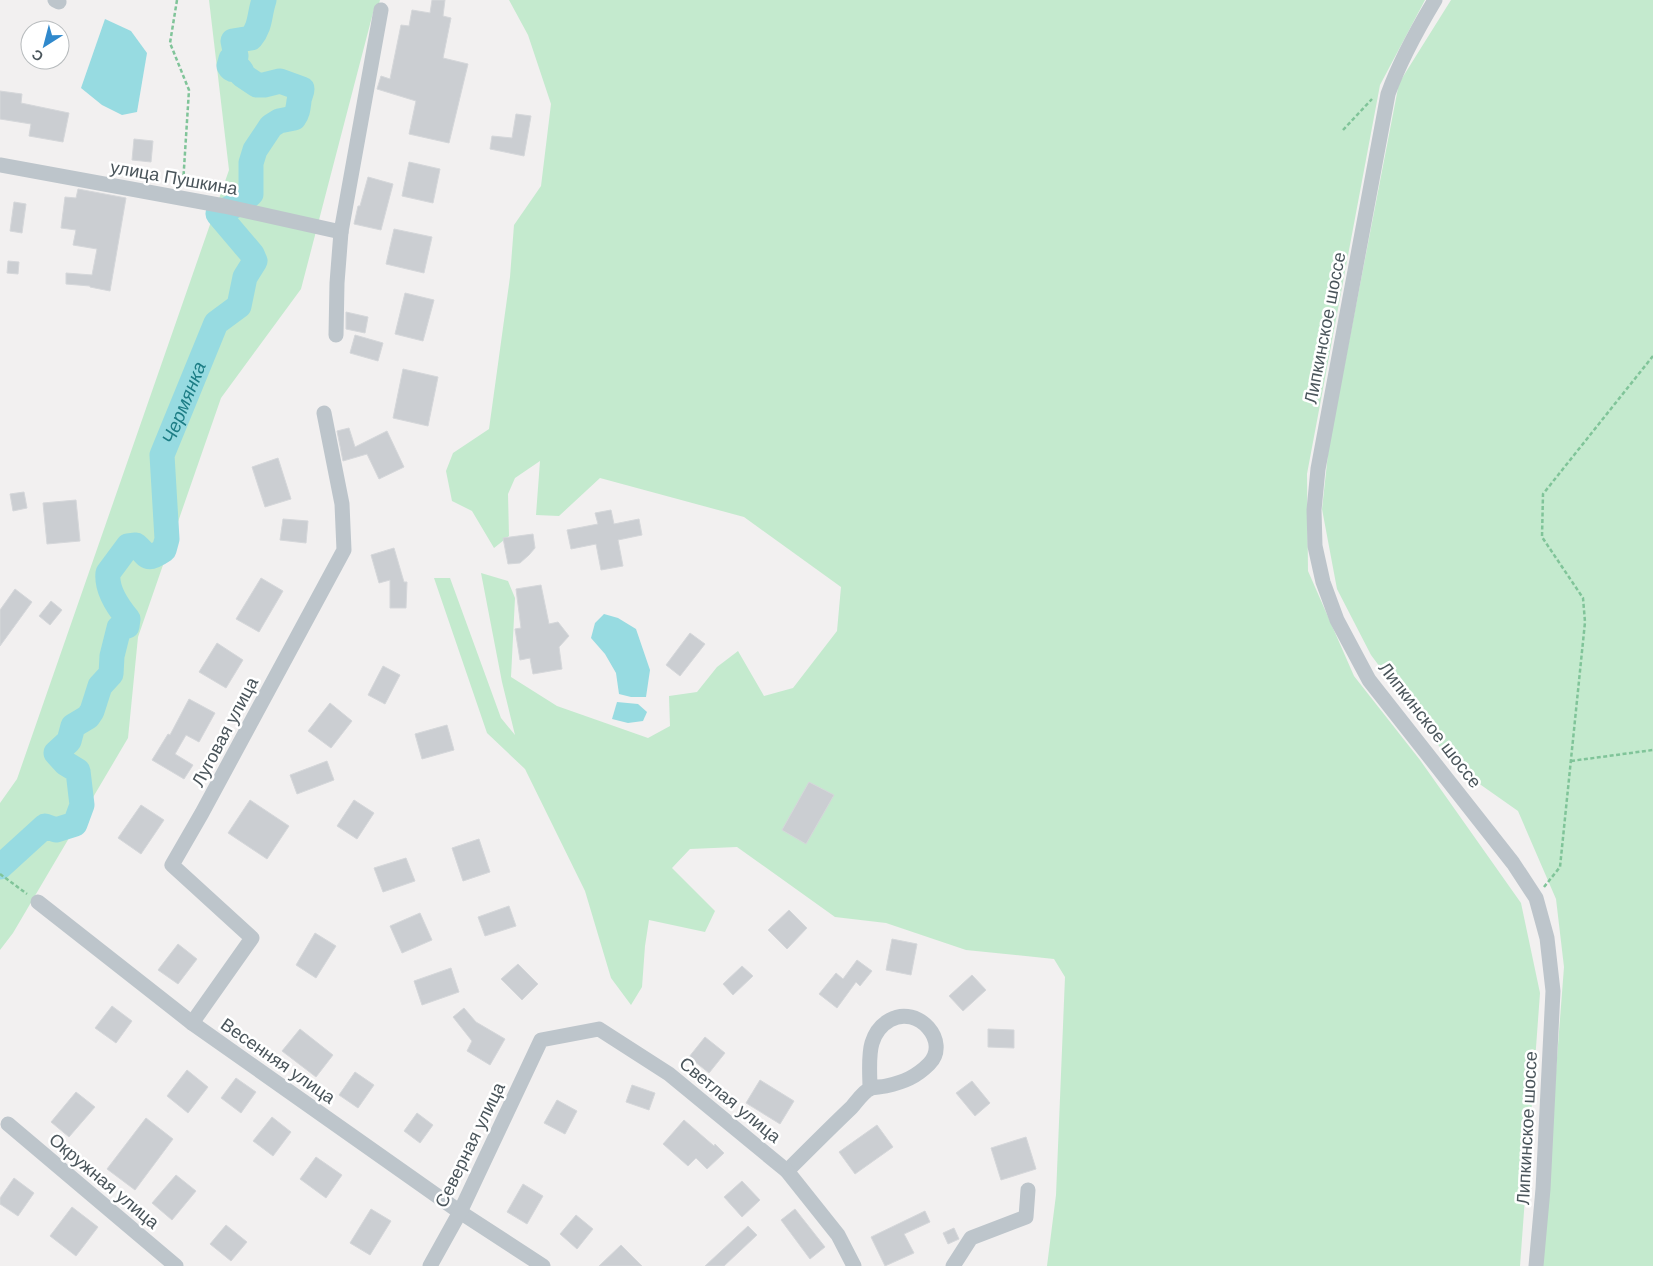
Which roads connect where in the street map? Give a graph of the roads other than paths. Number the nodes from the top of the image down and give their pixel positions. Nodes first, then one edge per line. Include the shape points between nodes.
1 (1435, 0) edge
2 (381, 10) dead end
3 (0, 165) edge
4 (341, 232) junction
5 (336, 334) dead end
6 (324, 413) dead end
7 (38, 902) road end
8 (192, 1023) junction
9 (541, 1040) joint
10 (870, 1088) junction
11 (8, 1124) dead end
12 (787, 1171) junction
13 (1028, 1190) dead end
14 (460, 1212) junction
15 (176, 1266) edge
16 (430, 1266) edge
17 (543, 1266) edge
18 (854, 1266) edge
19 (952, 1266) edge
20 (1536, 1266) edge

1 - 20 street, Липкинское шоссе via 1394,76 1388,94 1318,468 1315,546 1323,582 1337,620 1369,680 1513,863 1536,898 1546,938 1553,991
2 - 4 street
3 - 4 street, улица Пушкина via 250,211
4 - 5 street
6 - 8 street, Луговая улица via 342,504 344,550 172,864 252,938
7 - 8 street, Весенняя улица
8 - 14 street, Весенняя улица
9 - 12 street, Светлая улица via 599,1029 669,1074
9 - 14 street, Северная улица
10 - 10 street via 869,1064 876,1032 898,1015 920,1020 929,1029 936,1046 936,1055 930,1064 905,1082
10 - 12 street
11 - 15 street, Окружная улица
12 - 18 street, Светлая улица via 838,1235
13 - 19 street via 1026,1217 972,1238
14 - 16 street, Северная улица
14 - 17 street, Весенняя улица

